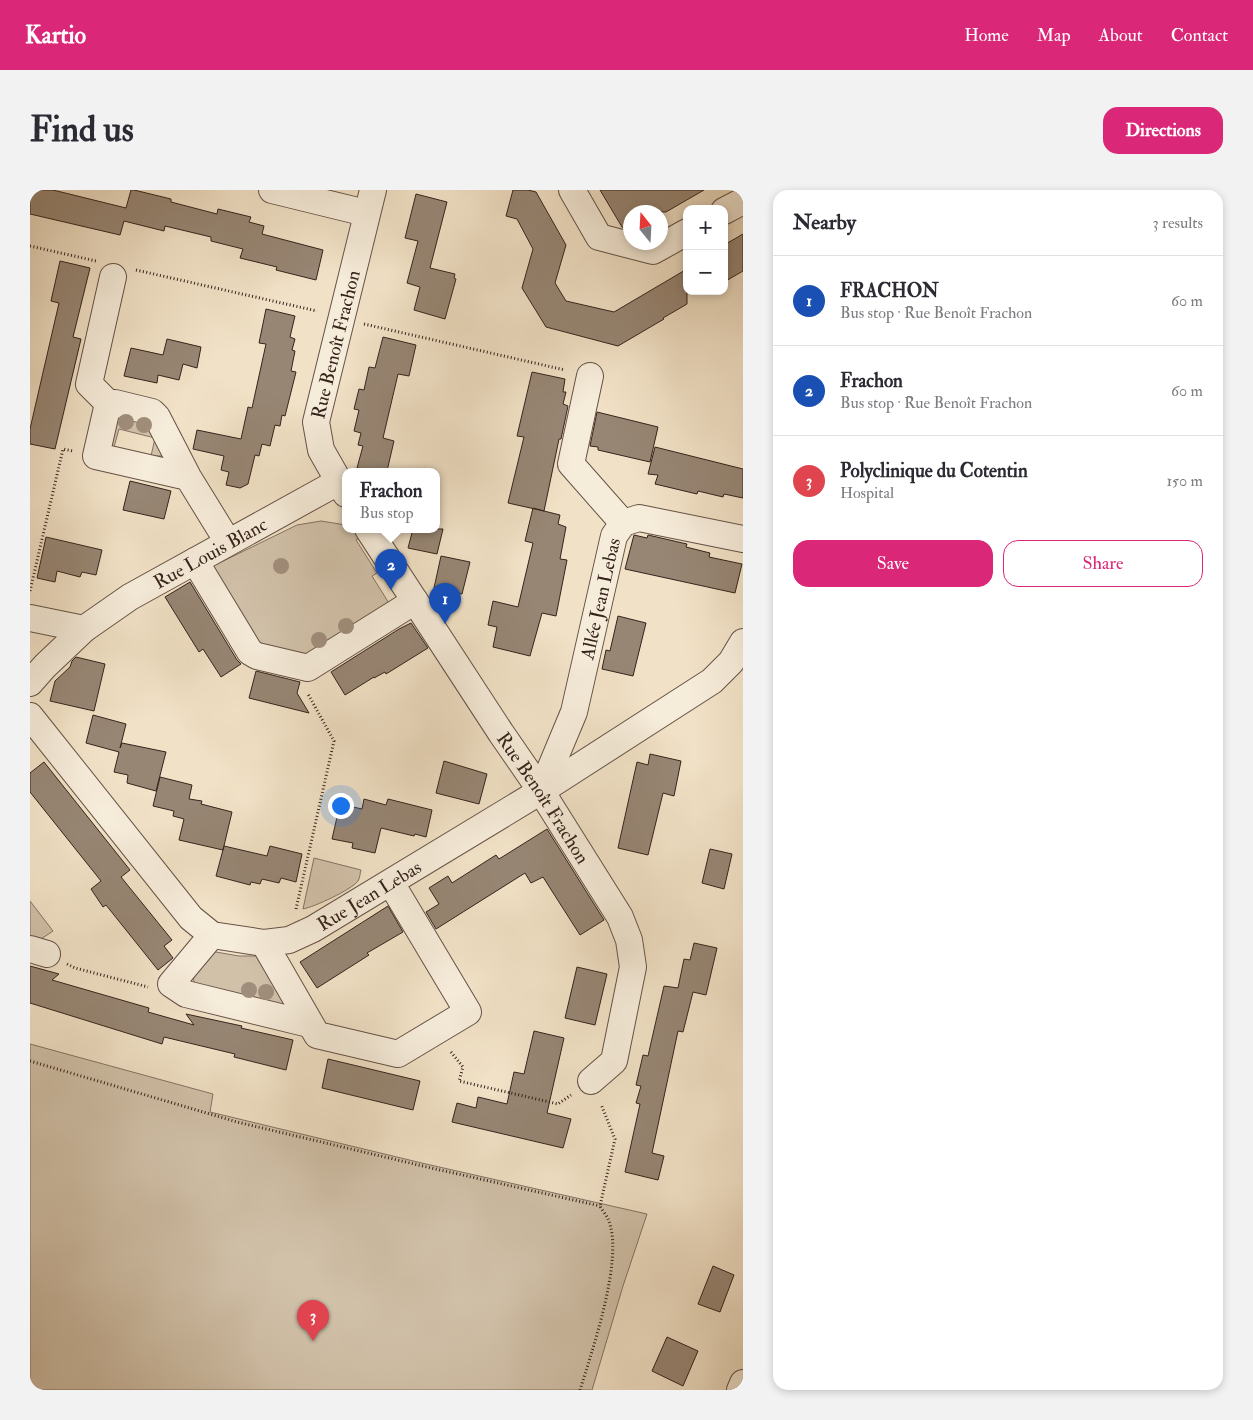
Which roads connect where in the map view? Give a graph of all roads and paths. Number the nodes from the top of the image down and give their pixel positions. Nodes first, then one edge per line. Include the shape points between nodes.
1 (272, 190) edge
2 (572, 190) edge
3 (370, 201) edge
4 (743, 201) edge
5 (728, 209) edge
6 (683, 234) edge
7 (30, 246) edge
8 (114, 271) junction
9 (341, 316) junction
10 (590, 376) joint
11 (109, 404) junction
12 (96, 456) junction
13 (188, 476) junction
14 (342, 488) edge
15 (623, 523) junction
16 (371, 533) edge
17 (743, 539) edge
18 (228, 542) junction
19 (195, 561) junction
20 (30, 591) edge
21 (415, 601) junction
22 (30, 618) edge
23 (84, 629) junction
24 (743, 642) edge
25 (308, 668) junction
26 (30, 683) edge
27 (30, 716) edge
28 (541, 791) junction
29 (392, 882) junction
30 (212, 935) junction
31 (277, 942) junction
32 (38, 952) edge
33 (171, 984) junction
34 (309, 1024) junction
35 (435, 1032) junction
36 (30, 1061) edge
37 (591, 1081) junction
38 (600, 1206) junction
39 (743, 1383) edge
40 (580, 1390) edge
41 (740, 1390) edge

1 - 3 street
2 - 6 street via 599,237 653,251
3 - 9 street, Rue Benoît Frachon
4 - 5 street
7 - 8 path
8 - 9 path
8 - 11 street via 89,384
9 - 10 path
9 - 14 street, Rue Benoît Frachon via 316,422 321,450
10 - 15 street via 571,464
11 - 12 street
11 - 13 street via 152,412
12 - 13 street
12 - 20 path via 62,449
13 - 18 street
14 - 18 street, Rue Louis Blanc
15 - 17 street, Allée Jean Lebas via 639,518
15 - 28 street, Allée Jean Lebas via 614,536 574,712
16 - 21 street, Rue Benoît Frachon
18 - 19 street, Rue Louis Blanc
19 - 23 street, Rue Louis Blanc via 130,597
19 - 25 street via 250,652
21 - 25 street
21 - 28 street, Rue Benoît Frachon
22 - 23 street
23 - 26 street, Rue Louis Blanc
24 - 28 street, Rue Jean Lebas via 731,662 712,681
25 - 31 path via 307,692 334,740
27 - 30 street via 191,918
28 - 29 street, Rue Jean Lebas
28 - 37 street, Rue Benoît Frachon via 620,917 629,940 633,967 614,1061
29 - 31 street, Rue Jean Lebas via 313,929
29 - 35 street via 468,1012
30 - 31 street
30 - 33 street
31 - 34 street
32 - 33 path via 75,968 145,987
33 - 34 street via 186,994
34 - 35 street via 317,1036 398,1054
35 - 37 path via 463,1067 459,1081 558,1104
36 - 38 path via 229,1120
37 - 38 path via 615,1139
38 - 40 path via 609,1220 612,1242 609,1289
39 - 41 street

